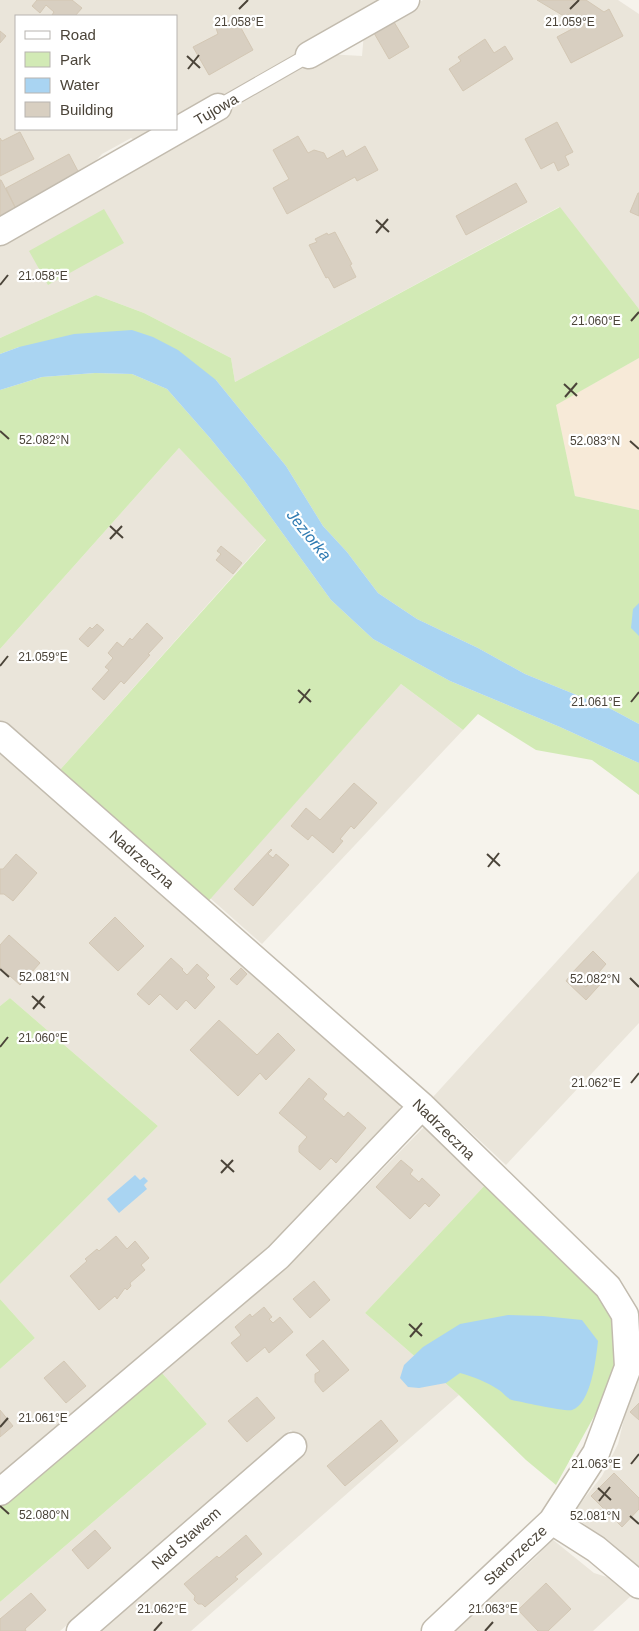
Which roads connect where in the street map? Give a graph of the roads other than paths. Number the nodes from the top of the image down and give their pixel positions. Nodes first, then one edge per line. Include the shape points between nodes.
1 (406, 0) edge
2 (310, 55) joint
3 (218, 108) joint
4 (0, 232) edge
5 (0, 735) edge
6 (422, 1106) junction
7 (293, 1446) dead end
8 (0, 1492) edge
9 (552, 1521) junction
10 (639, 1585) edge
11 (80, 1631) edge
12 (435, 1631) edge

1 - 2 street, Tujowa
2 - 3 lane, Tujowa
3 - 4 street, Tujowa
5 - 6 street, Nadrzeczna
6 - 8 street via 278,1257
6 - 9 street, Nadrzeczna via 608,1287 625,1315 628,1367 619,1394 596,1453
7 - 11 street, Nad Stawem
9 - 10 street via 596,1549
9 - 12 street, Starorzecze

